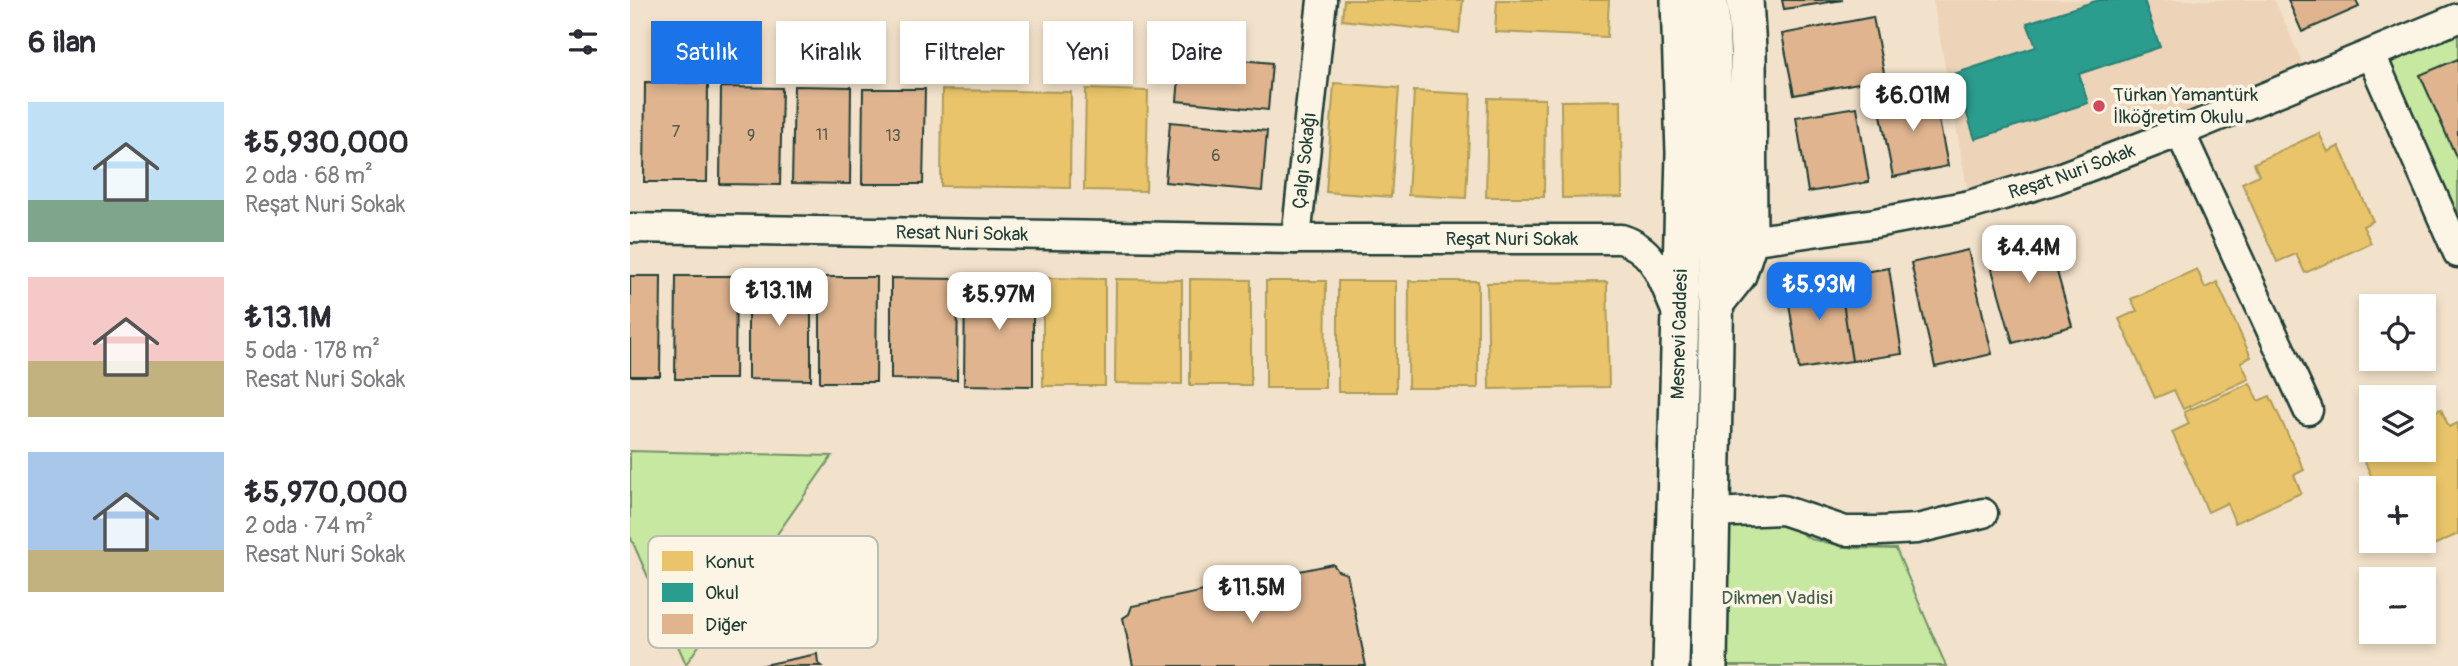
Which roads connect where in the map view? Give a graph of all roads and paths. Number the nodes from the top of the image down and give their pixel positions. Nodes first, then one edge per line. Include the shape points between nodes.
1 (1322, 0) edge
2 (1679, 0) edge
3 (1710, 0) edge
4 (1745, 0) edge
5 (2458, 18) edge
6 (2371, 55) junction
7 (2180, 132) junction
8 (630, 228) edge
9 (1296, 239) junction
10 (1749, 241) junction
11 (2458, 253) edge
12 (1716, 303) junction
13 (1681, 320) junction
14 (2308, 410) dead end
15 (1711, 513) junction
16 (1983, 513) dead end
17 (1671, 666) edge
18 (1709, 666) edge

1 - 9 street, Çalgı Sokağı
2 - 13 main road, Mesnevi Caddesi via 1684,153
3 - 12 main road, Mesnevi Caddesi
4 - 10 main road, Mesnevi Caddesi
5 - 6 street, Reşat Nuri Sokak
6 - 7 street, Reşat Nuri Sokak
6 - 11 street
7 - 10 street, Reşat Nuri Sokak via 2056,180 1970,205
7 - 14 street
8 - 9 street, Resat Nuri Sokak
9 - 13 street, Reşat Nuri Sokak via 1621,239 1653,259
10 - 12 main road, Mesnevi Caddesi via 1738,275
12 - 15 main road, Mesnevi Caddesi
13 - 17 main road, Mesnevi Caddesi
15 - 16 street via 1782,510 1845,531 1917,529
15 - 18 main road, Mesnevi Caddesi

